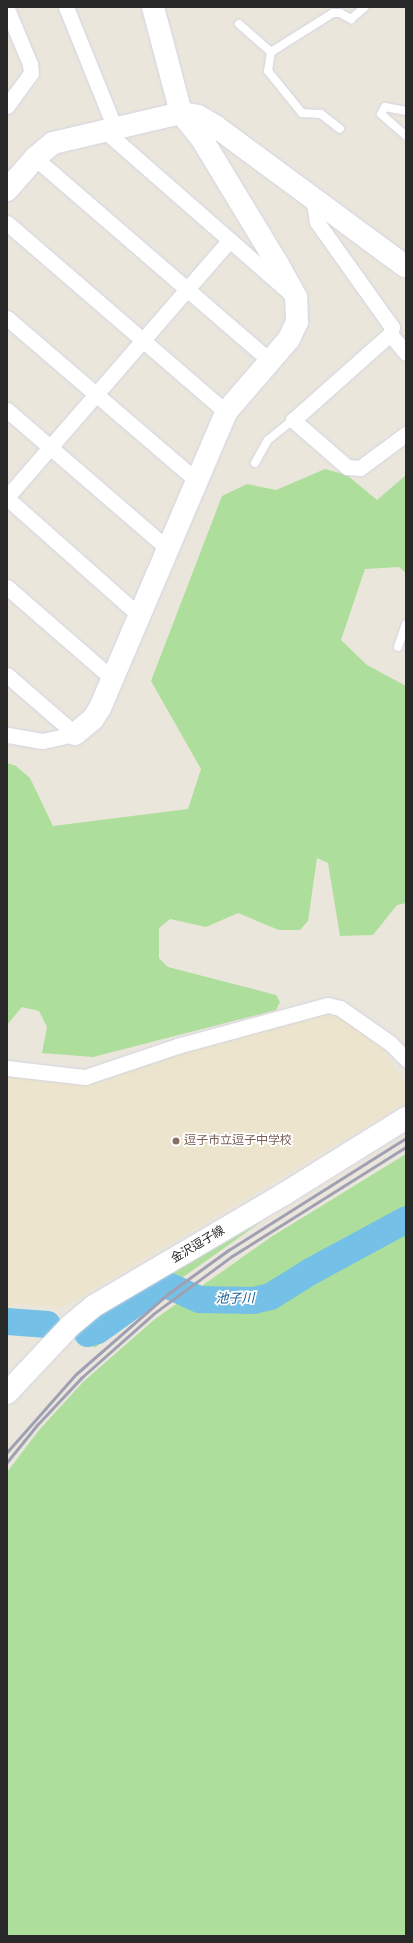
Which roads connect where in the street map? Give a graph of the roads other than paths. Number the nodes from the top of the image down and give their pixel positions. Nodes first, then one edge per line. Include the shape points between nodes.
1 (66, 7) edge
2 (153, 7) edge
3 (365, 7) edge
4 (7, 9) edge
5 (240, 24) dead end
6 (11, 28) edge
7 (271, 52) junction
8 (7, 106) edge
9 (406, 111) edge
10 (181, 113) junction
11 (340, 128) dead end
12 (109, 129) junction
13 (406, 136) edge
14 (35, 158) junction
15 (7, 190) edge
16 (313, 197) junction
17 (7, 223) edge
18 (230, 240) junction
19 (406, 267) edge
20 (187, 289) junction
21 (296, 297) junction
22 (7, 318) edge
23 (390, 334) junction
24 (143, 340) junction
25 (406, 353) edge
26 (269, 360) junction
27 (96, 394) junction
28 (7, 410) edge
29 (226, 412) junction
30 (293, 420) junction
31 (406, 434) edge
32 (50, 448) junction
33 (255, 463) dead end
34 (197, 481) junction
35 (7, 498) edge
36 (168, 549) junction
37 (7, 587) edge
38 (140, 615) junction
39 (406, 624) edge
40 (398, 647) dead end
41 (7, 675) edge
42 (112, 679) junction
43 (75, 734) junction
44 (7, 735) edge
45 (406, 1059) edge
46 (7, 1068) edge
47 (406, 1118) edge
48 (7, 1393) edge

1 - 12 street
2 - 10 street
3 - 7 lane via 351,19 340,13 333,13
4 - 6 street
5 - 7 lane
6 - 8 street via 30,64 31,73
7 - 11 lane via 268,71 302,113 321,114
9 - 13 lane via 385,107 381,114
10 - 12 street
10 - 16 street via 198,116 215,126
10 - 21 street via 202,139
12 - 14 street via 52,143
12 - 18 street
14 - 15 street
14 - 20 street
16 - 19 street
16 - 23 street via 317,222 392,327
17 - 24 street
18 - 20 street
18 - 21 street
20 - 24 street
20 - 26 street
21 - 26 street via 297,322 288,339
22 - 27 street
23 - 25 street
23 - 30 street
24 - 27 street
24 - 29 street
26 - 29 street
27 - 32 street
27 - 34 street
28 - 32 street
29 - 34 street
30 - 31 street via 347,467 360,468
30 - 33 lane via 268,440
32 - 35 street
32 - 36 street
34 - 36 street
35 - 38 street
36 - 38 street
37 - 42 street
38 - 42 street
39 - 40 lane
41 - 43 street
42 - 43 street via 100,708
43 - 44 street via 42,741
45 - 46 street via 390,1043 340,1008 328,1005 177,1046 85,1077
47 - 48 street, 金沢逗子線 via 284,1194 94,1306 70,1326

